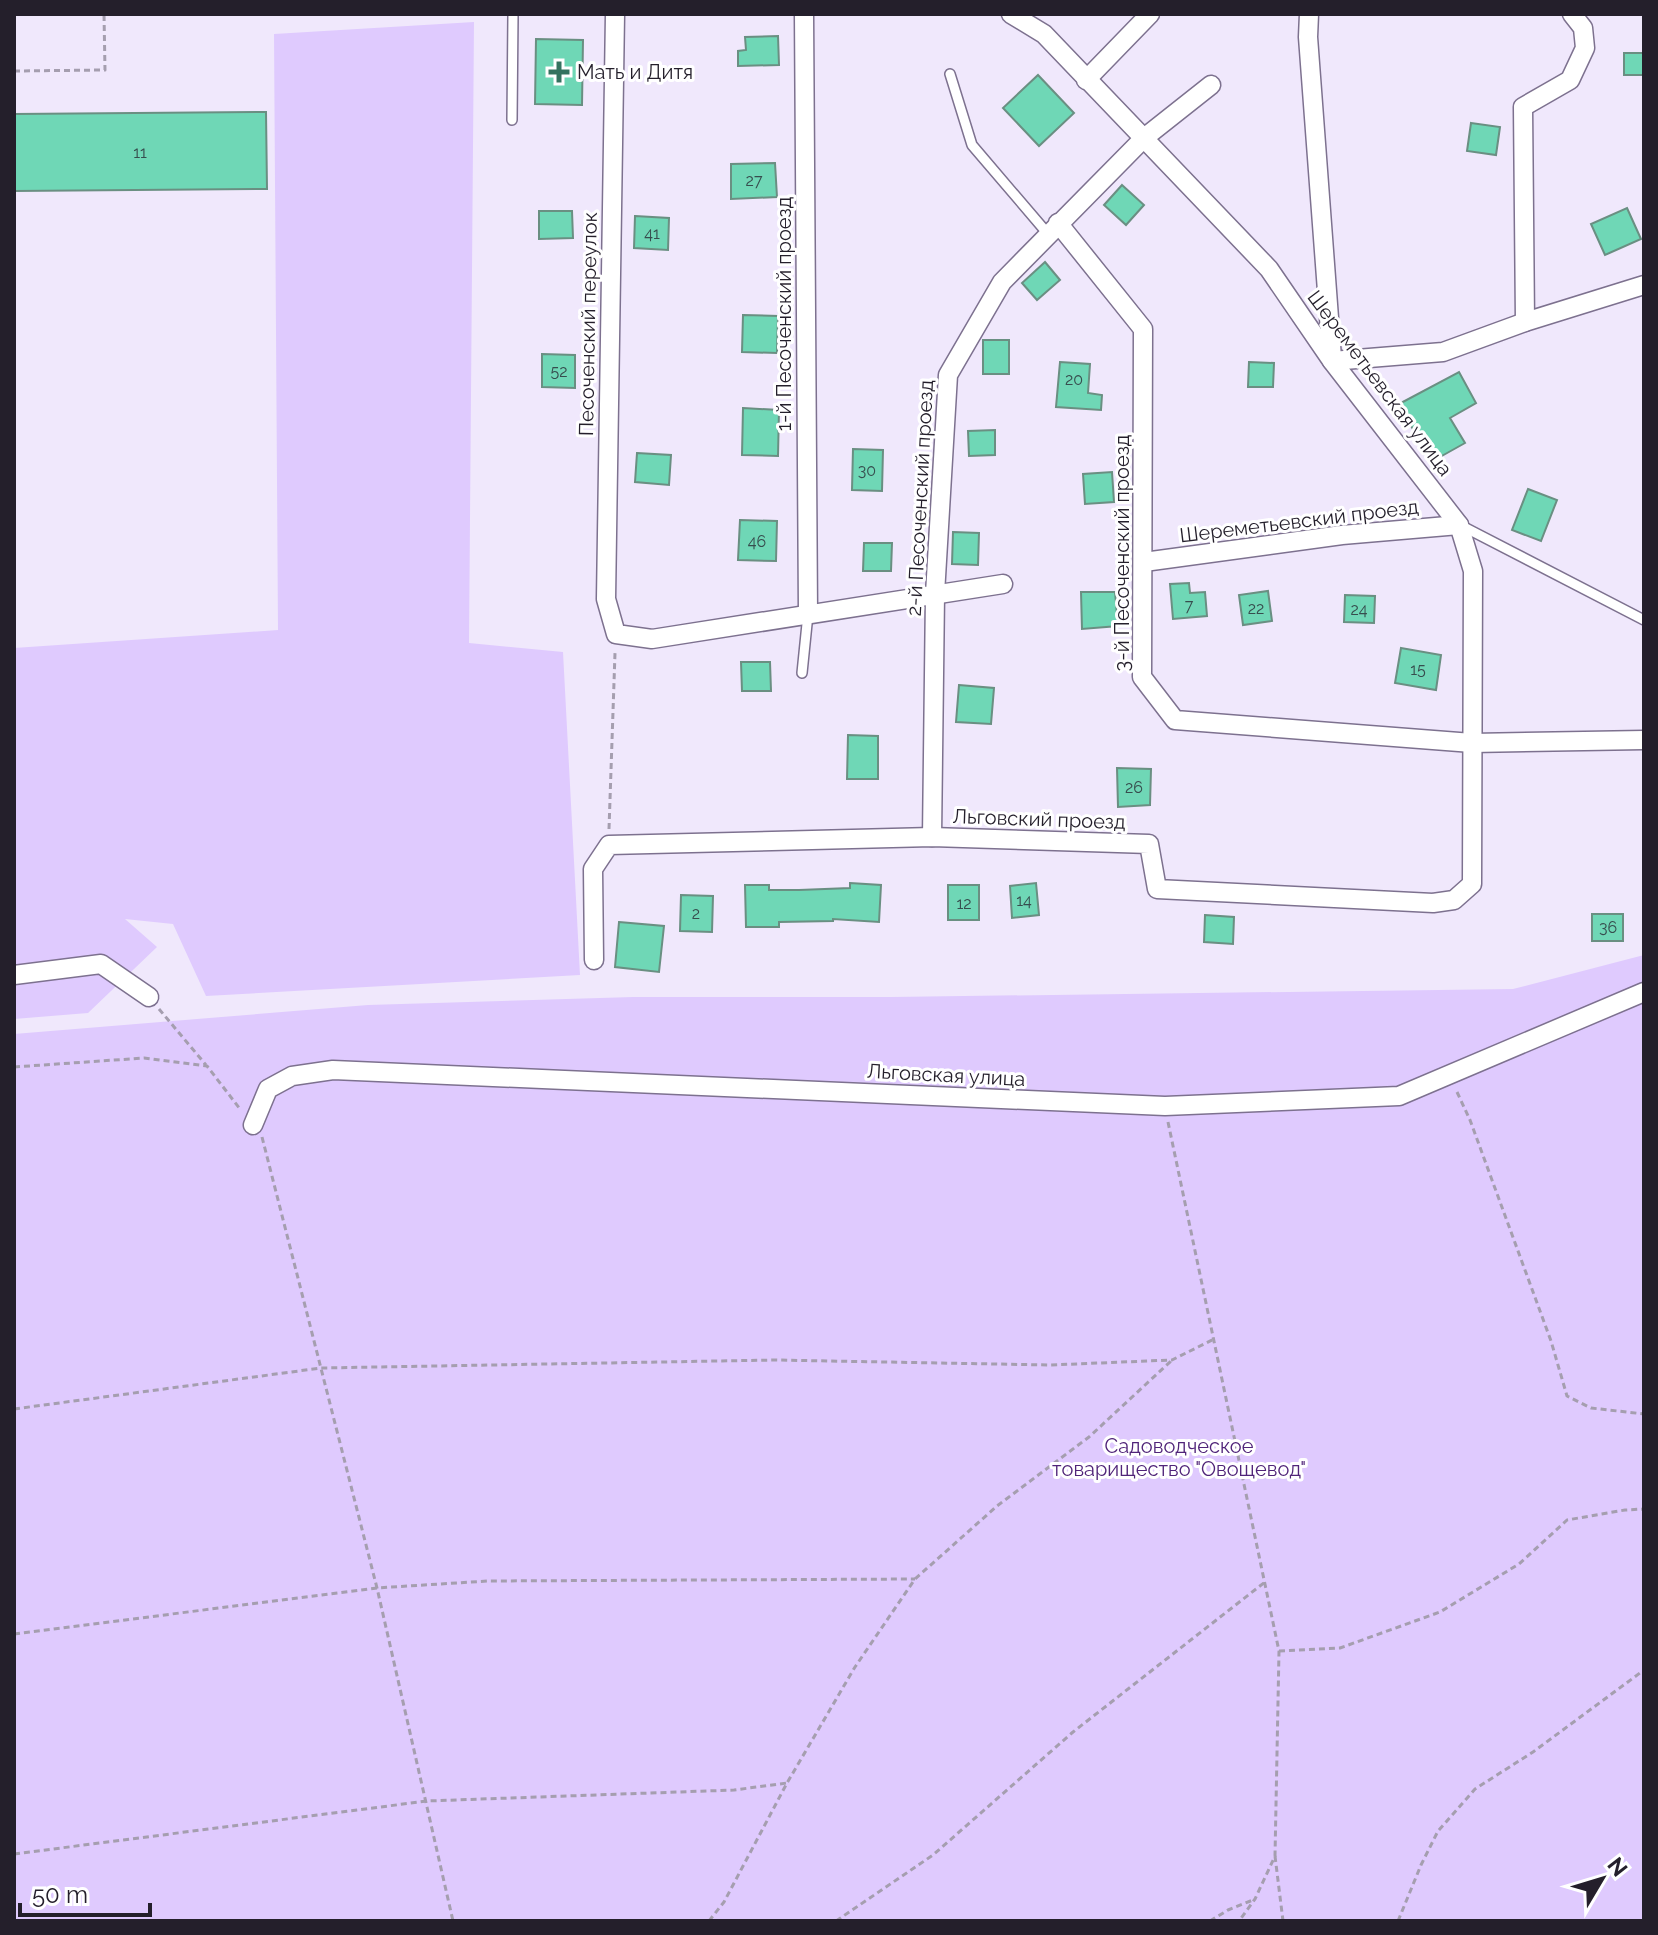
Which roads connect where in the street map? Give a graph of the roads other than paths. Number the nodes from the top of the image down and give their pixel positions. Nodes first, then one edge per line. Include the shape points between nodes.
1 (513, 14) edge
2 (615, 14) edge
3 (804, 14) edge
4 (1011, 14) edge
5 (1150, 14) edge
6 (1309, 14) edge
7 (1572, 14) edge
8 (950, 74) dead end
9 (1086, 80) junction
10 (1211, 85) dead end
11 (512, 120) dead end
12 (1144, 138) junction
13 (1053, 228) junction
14 (1644, 285) edge
15 (1525, 322) junction
16 (1332, 361) junction
17 (1459, 525) junction
18 (1144, 562) junction
19 (1003, 584) dead end
20 (935, 594) junction
21 (808, 614) junction
22 (1644, 620) edge
23 (802, 673) dead end
24 (1644, 740) edge
25 (1472, 743) junction
26 (932, 837) junction
27 (1472, 884) joint
28 (594, 960) dead end
29 (14, 975) edge
30 (1644, 992) edge
31 (149, 997) road end
32 (253, 1125) road end

1 - 11 lane
2 - 21 street, Песоченский переулок via 606,599 616,634 652,639
3 - 21 street, 1-й Песоченский проезд
4 - 9 street, Шереметьевская улица via 1044,34
5 - 9 street
6 - 16 street
7 - 15 street via 1583,28 1585,48 1570,80 1523,107
8 - 13 lane via 972,145
9 - 12 street, Шереметьевская улица
10 - 12 street, 2-й Песоченский проезд
12 - 13 street, 2-й Песоченский проезд
12 - 16 street, Шереметьевская улица via 1269,269
13 - 18 street, 3-й Песоченский проезд via 1143,329
13 - 20 street, 2-й Песоченский проезд via 1002,282 948,375
14 - 15 street
15 - 16 street via 1443,352
16 - 17 street, Шереметьевская улица
17 - 18 street, Шереметьевский проезд
17 - 22 lane
17 - 25 street, Шереметьевская улица via 1473,571
18 - 25 street, 3-й Песоченский проезд via 1142,677 1175,720
19 - 20 street
20 - 21 street
20 - 26 street, 2-й Песоченский проезд
21 - 23 lane
24 - 25 street, 3-й Песоченский проезд
25 - 27 street, Шереметьевская улица
26 - 27 street, Льговский проезд via 1149,844 1157,889 1433,903 1454,900
26 - 28 street, Льговский проезд via 609,845 593,869
29 - 31 street via 101,964
30 - 32 street, Льговская улица via 1399,1096 1165,1106 333,1070 292,1076 268,1089

